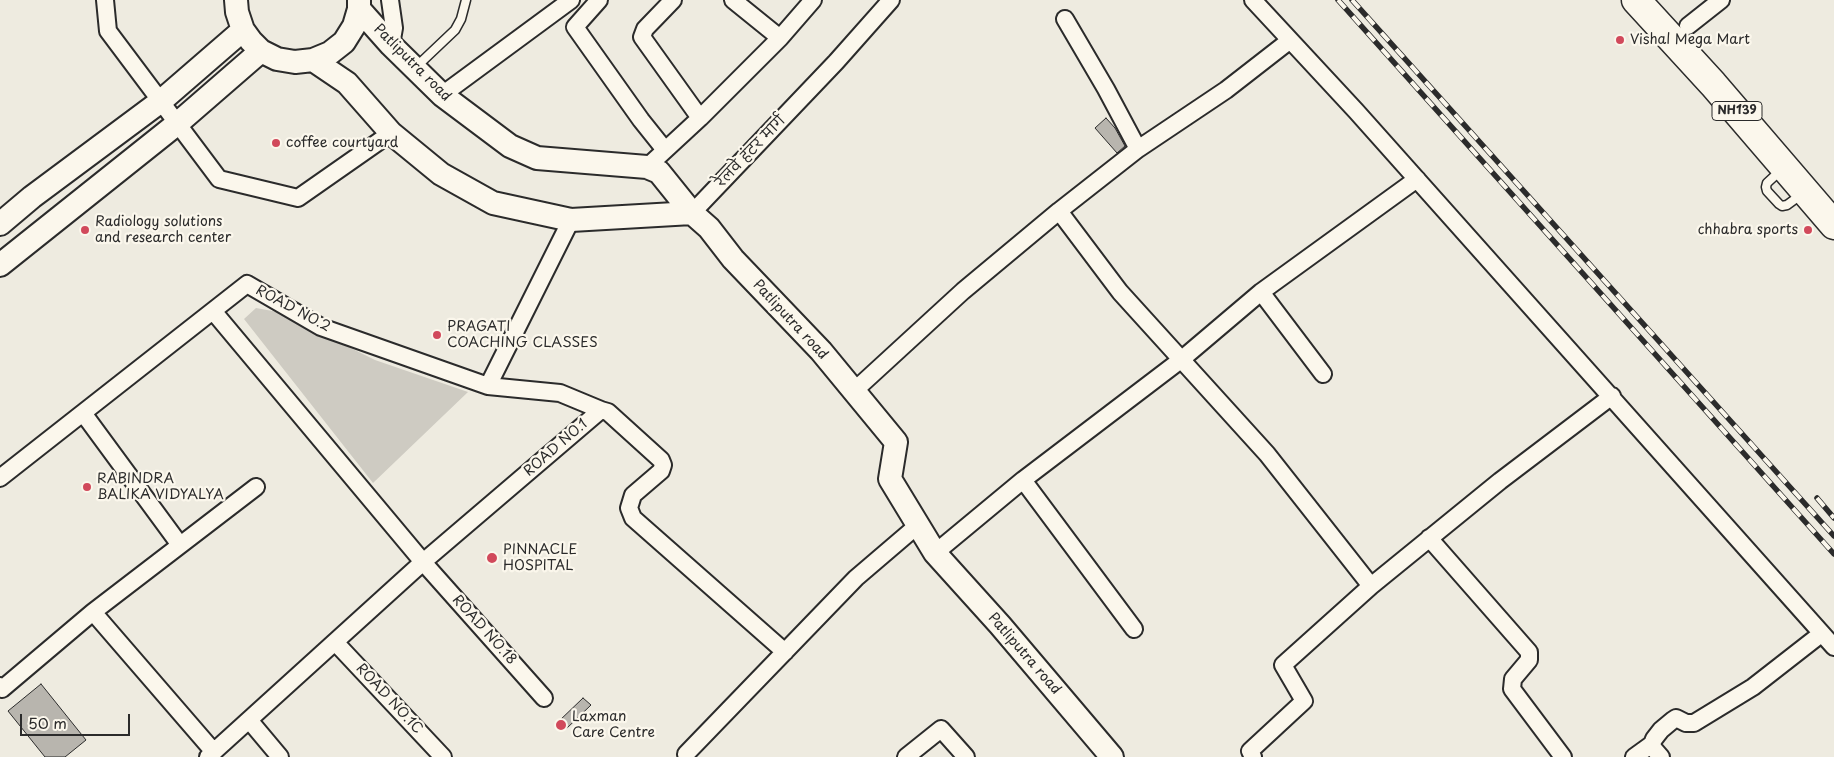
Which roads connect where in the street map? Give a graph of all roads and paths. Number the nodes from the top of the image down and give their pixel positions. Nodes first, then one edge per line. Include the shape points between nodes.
1 (105, 0) edge
2 (236, 0) edge
3 (466, 0) edge
4 (571, 0) edge
5 (599, 0) edge
6 (673, 0) edge
7 (733, 0) edge
8 (891, 0) edge
9 (1252, 0) edge
10 (1636, 0) edge
11 (1662, 0) edge
12 (1721, 0) edge
13 (391, 3) edge
14 (805, 3) edge
15 (359, 4) edge
16 (1064, 19) dead end
17 (1688, 26) junction
18 (243, 30) junction
19 (780, 38) junction
20 (1289, 41) junction
21 (391, 45) junction
22 (262, 51) junction
23 (313, 60) junction
24 (414, 68) junction
25 (442, 95) junction
26 (161, 101) junction
27 (700, 118) junction
28 (178, 123) junction
29 (391, 133) junction
30 (665, 150) junction
31 (1138, 150) junction
32 (647, 167) junction
33 (1416, 179) junction
34 (1834, 198) edge
35 (1059, 211) junction
36 (692, 213) junction
37 (571, 220) junction
38 (0, 224) edge
39 (1834, 225) edge
40 (0, 266) edge
41 (1261, 292) junction
42 (213, 310) junction
43 (1182, 359) junction
44 (1323, 374) dead end
45 (488, 386) junction
46 (854, 392) junction
47 (1612, 396) junction
48 (601, 410) junction
49 (83, 413) junction
50 (1, 474) edge
51 (1023, 480) junction
52 (256, 487) dead end
53 (918, 525) junction
54 (1429, 538) junction
55 (180, 545) junction
56 (935, 553) junction
57 (423, 562) junction
58 (1371, 586) junction
59 (93, 612) junction
60 (1134, 629) dead end
61 (1822, 634) junction
62 (335, 642) junction
63 (1834, 647) edge
64 (785, 652) junction
65 (1, 689) edge
66 (544, 698) dead end
67 (249, 720) junction
68 (1656, 750) edge
69 (914, 754) edge
70 (211, 755) edge
71 (686, 756) edge
72 (280, 757) edge
73 (443, 757) edge
74 (966, 757) edge
75 (1112, 757) edge
76 (1253, 757) edge
77 (1563, 757) edge
78 (1634, 757) edge

1 - 26 street via 108,31
2 - 18 street via 236,12
3 - 24 lane via 455,30
4 - 25 street
5 - 30 street via 575,27
6 - 27 street via 645,29 642,37
7 - 19 street
8 - 36 street, रेलवे हंटर मार्ग
9 - 20 street
10 - 39 highway, NH139
11 - 17 highway, NH139
12 - 17 street
13 - 15 street via 380,10
13 - 21 street via 394,28
14 - 19 street
15 - 21 street, Patliputra road
15 - 23 street via 354,26 344,42
16 - 31 street
17 - 34 highway, NH139
18 - 22 street
18 - 26 street
19 - 27 street
20 - 31 street via 1226,90
20 - 33 street
21 - 24 street, Patliputra road
22 - 23 street via 278,59 295,62
22 - 28 street
23 - 29 street via 347,83
24 - 25 street, Patliputra road
25 - 32 street, Patliputra road via 510,146 537,158
26 - 28 street
26 - 38 street
27 - 30 street
28 - 29 street via 219,179 298,198
28 - 40 street
29 - 37 street via 441,174 493,203
30 - 32 street
31 - 35 street
32 - 36 street, Patliputra road via 659,172
33 - 41 street
33 - 47 street
35 - 43 street via 1120,292
35 - 46 street via 963,291
36 - 37 street
36 - 46 street, Patliputra road via 821,351
37 - 45 street
41 - 43 street
41 - 44 street
42 - 45 street, ROAD NO.2 via 247,284 320,327
42 - 49 street, ROAD NO.2
42 - 57 street
43 - 51 street
43 - 58 street via 1267,454
45 - 48 street, ROAD NO.1 via 560,392
46 - 53 street, Patliputra road via 896,442 890,478
47 - 54 street
47 - 61 street
48 - 57 street, ROAD NO.1
48 - 64 street via 608,412 663,465 633,495 628,508 633,518
49 - 50 street, ROAD NO.2
49 - 55 street
51 - 56 street
51 - 60 street
52 - 55 street
53 - 56 street, Patliputra road
53 - 64 street via 856,578
54 - 58 street
54 - 77 street via 1529,652 1529,660 1513,679 1512,689
55 - 59 street
56 - 75 street, Patliputra road
57 - 62 street, ROAD NO.1
57 - 66 street, ROAD NO.18
58 - 76 street via 1283,665 1304,701 1250,751
59 - 65 street
59 - 70 street
61 - 63 street
61 - 68 street via 1753,687 1694,722 1673,720 1661,730
62 - 67 street, ROAD NO.1
62 - 73 street, ROAD NO.1C
64 - 71 street
67 - 70 street, ROAD NO.1
67 - 72 street
68 - 78 street
69 - 74 street via 941,729

